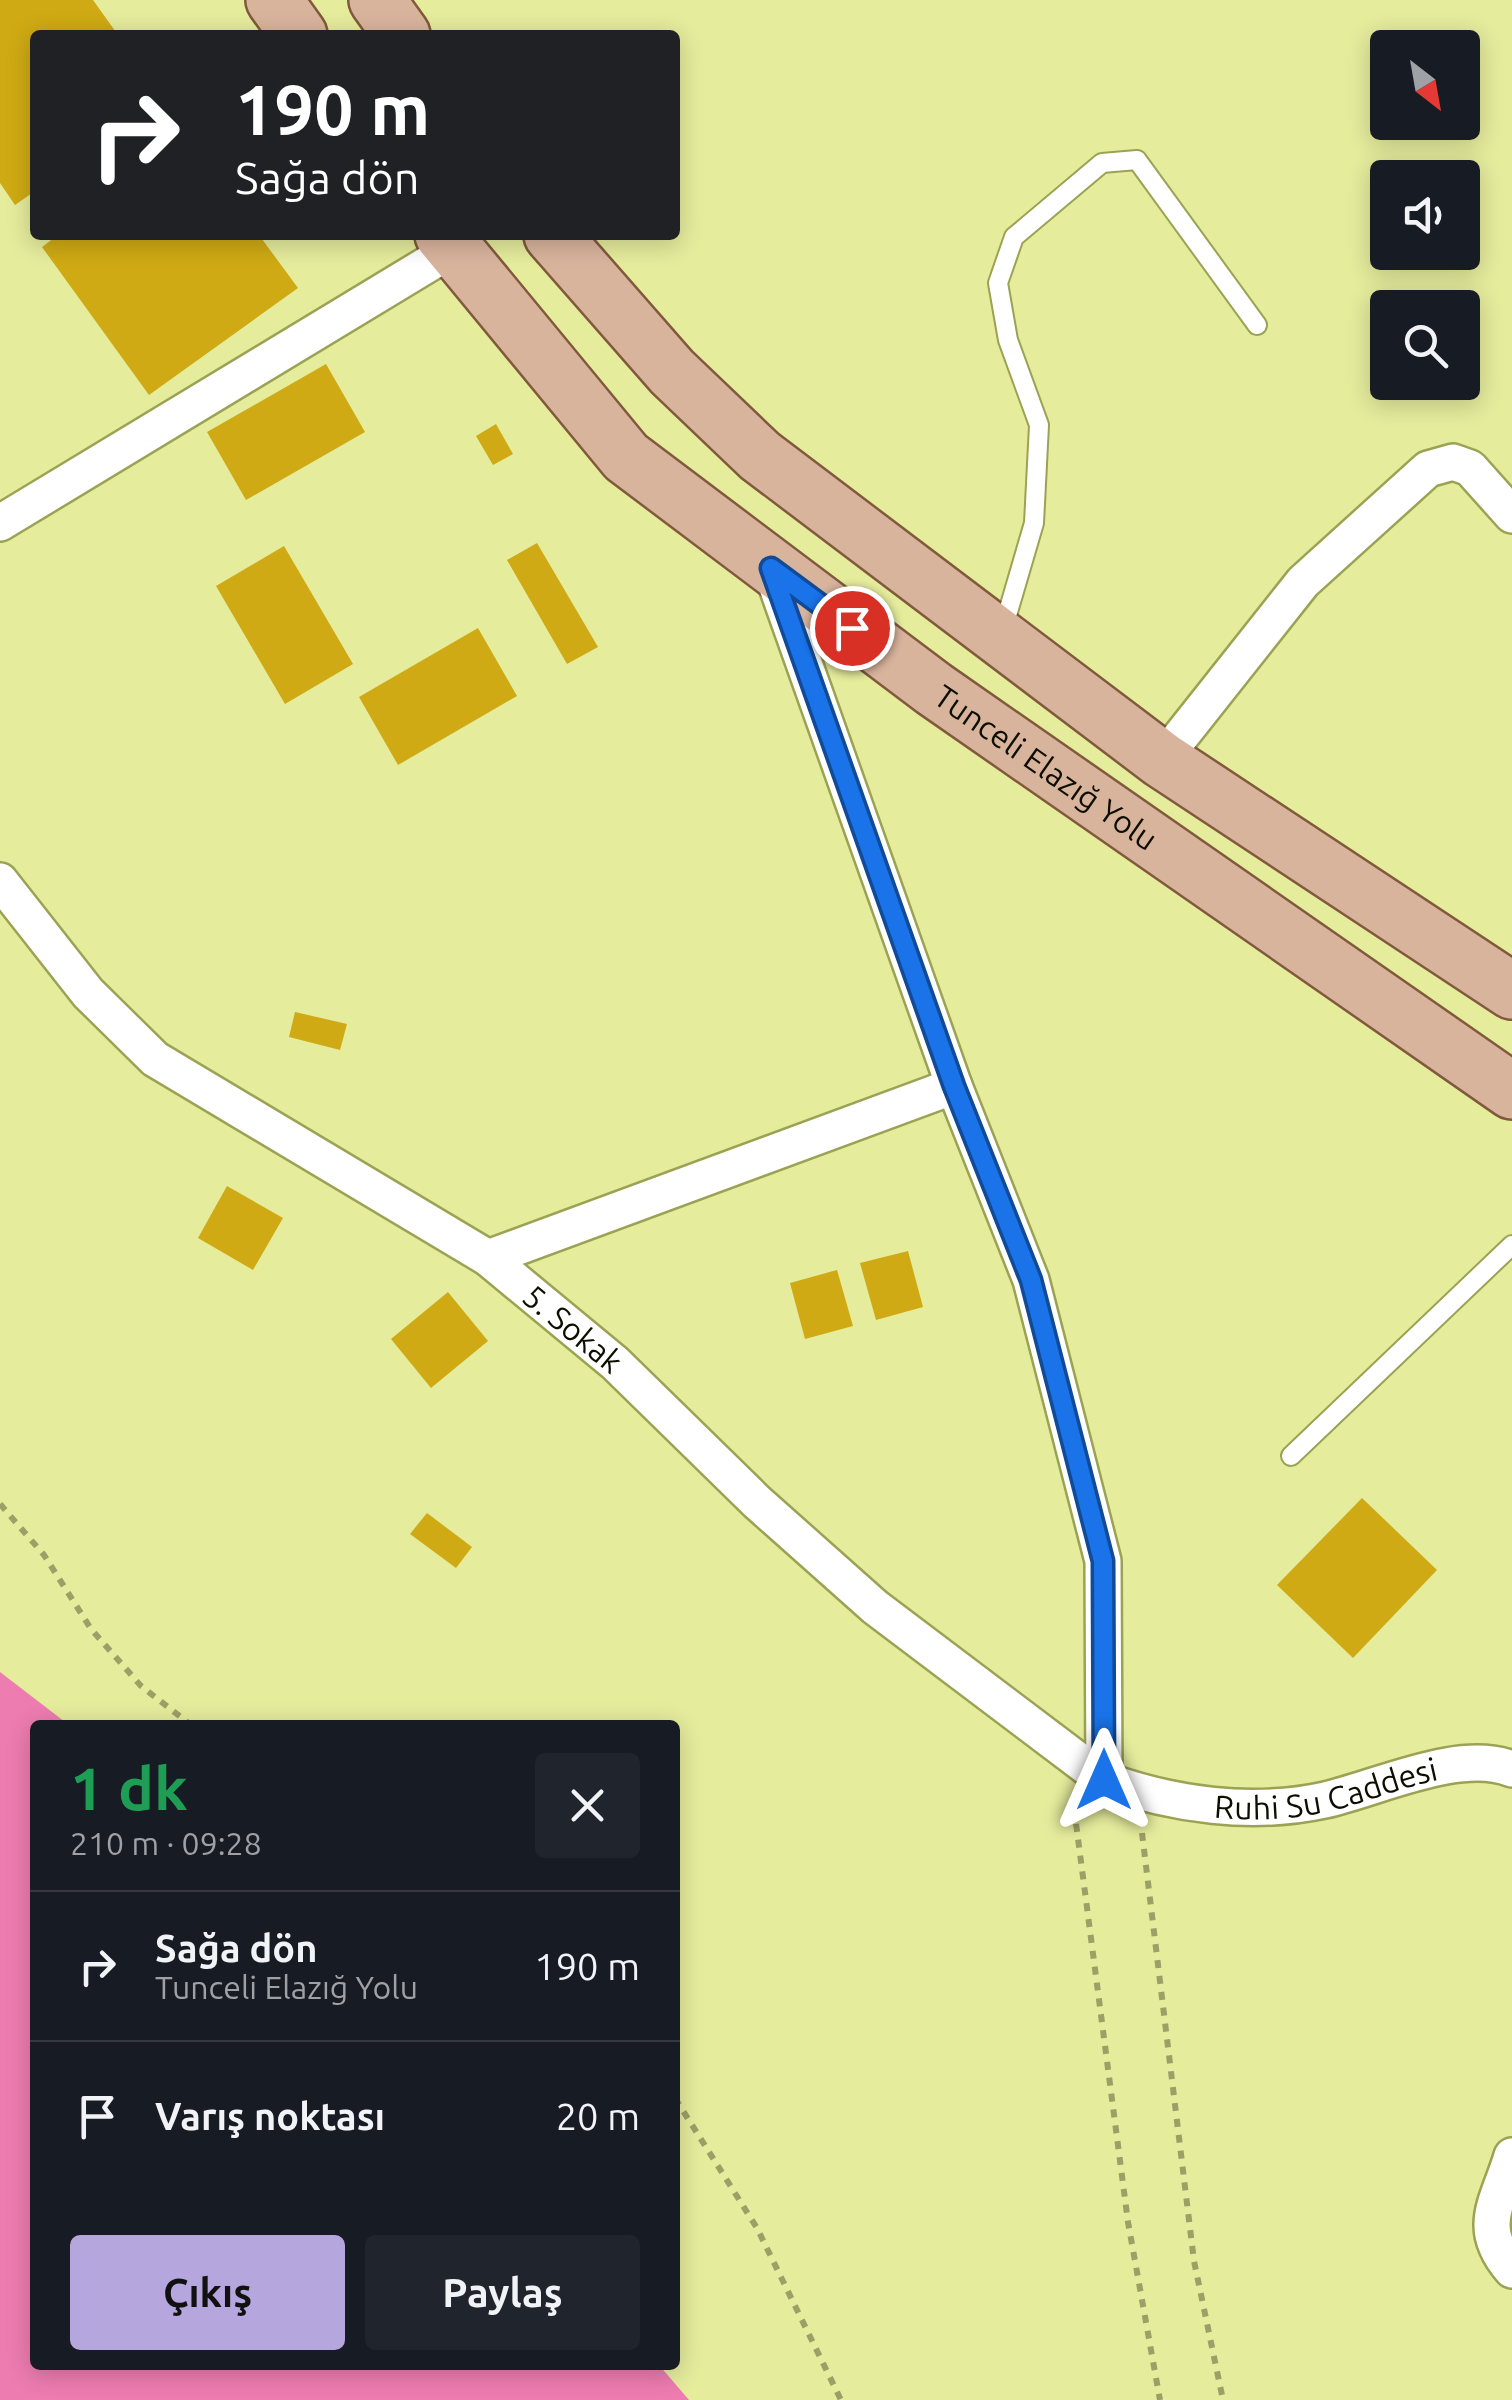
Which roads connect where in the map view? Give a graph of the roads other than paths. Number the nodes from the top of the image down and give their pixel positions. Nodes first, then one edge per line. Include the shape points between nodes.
1 (274, 0) edge
2 (377, 0) edge
3 (295, 30) edge
4 (398, 30) edge
5 (556, 240) edge
6 (448, 242) edge
7 (1256, 326) dead end
8 (1512, 515) edge
9 (0, 523) edge
10 (771, 568) junction
11 (1000, 639) junction
12 (1162, 760) junction
13 (0, 880) edge
14 (1512, 991) edge
15 (954, 1086) junction
16 (1512, 1091) edge
17 (1512, 1245) edge
18 (488, 1258) junction
19 (1291, 1456) dead end
20 (1508, 1763) edge
21 (1121, 1786) junction
22 (1510, 2167) edge
23 (1512, 2270) edge

1 - 3 main road
2 - 4 main road
5 - 11 main road via 672,372 760,456
6 - 9 street
6 - 10 main road, Tunceli Elazığ Yolu via 626,457
7 - 11 lane via 1137,160 1102,164 1014,238 998,283 1008,340 1039,424 1034,523
8 - 12 street via 1470,468 1453,462 1428,469 1303,582
10 - 15 street
10 - 16 main road, Tunceli Elazığ Yolu
11 - 12 main road
12 - 14 main road
13 - 18 street, 5. Sokak via 88,993 155,1059
15 - 18 street
15 - 21 street via 1031,1280 1103,1561
17 - 19 lane
18 - 21 street, 5. Sokak via 615,1363 875,1607
20 - 21 street, Ruhi Su Caddesi via 1475,1762 1264,1809
22 - 23 street via 1490,2219 1491,2239

